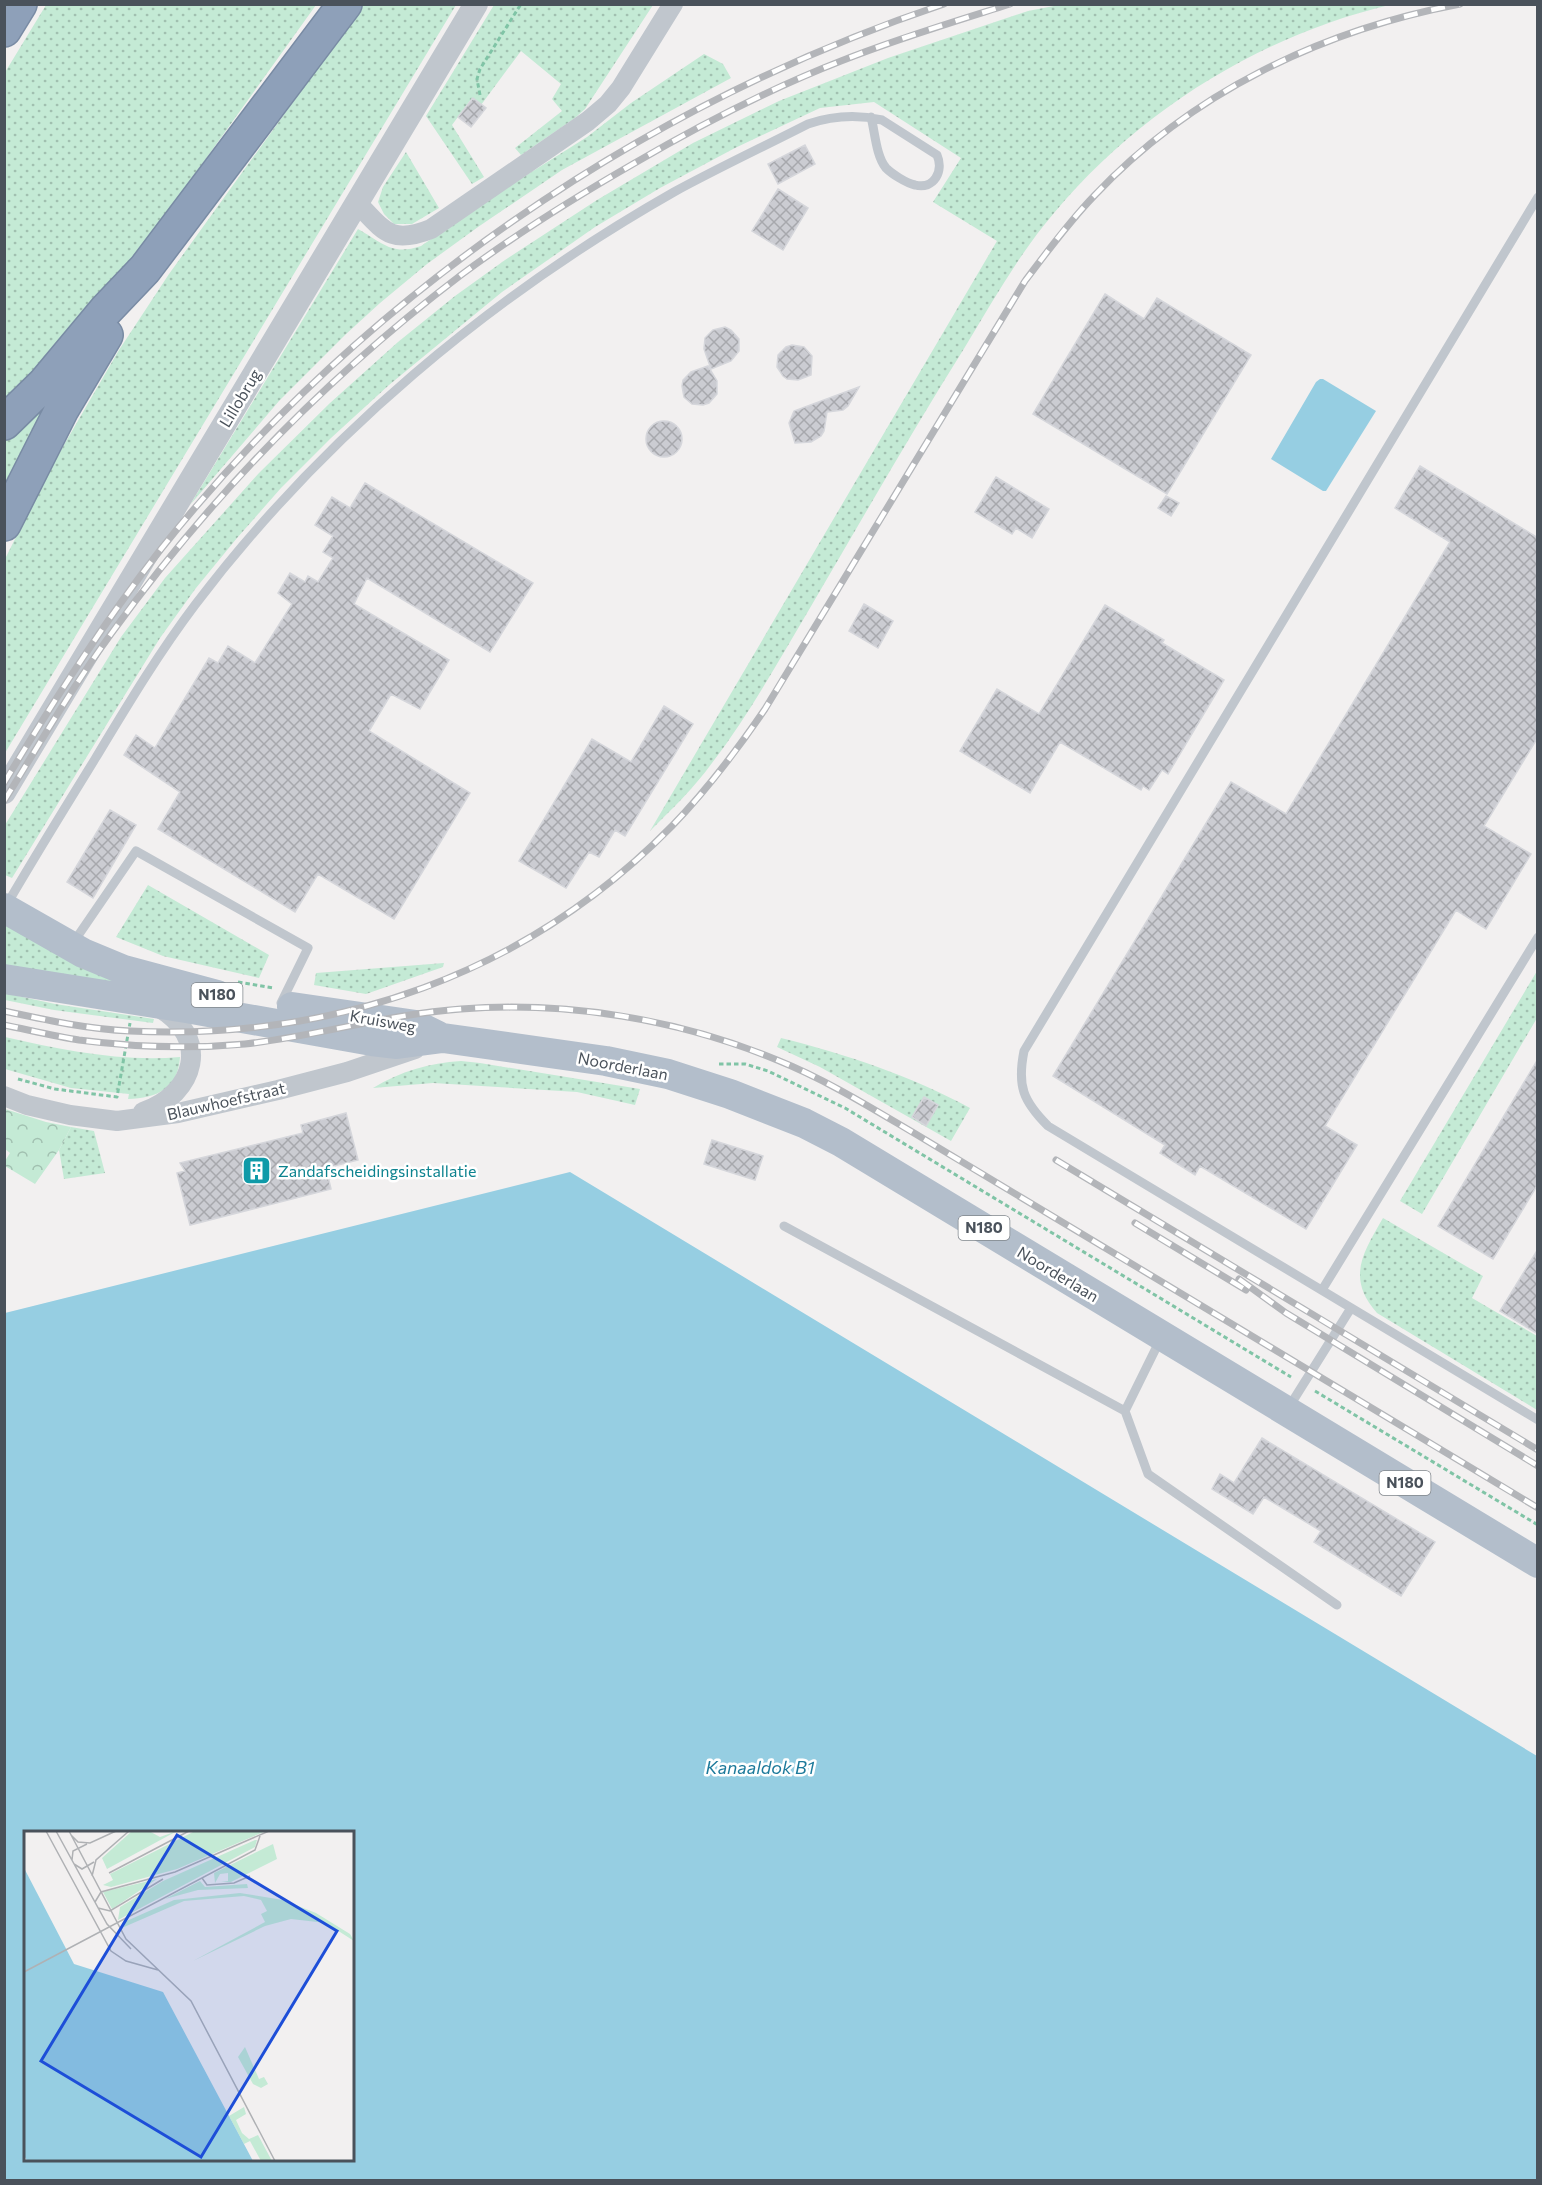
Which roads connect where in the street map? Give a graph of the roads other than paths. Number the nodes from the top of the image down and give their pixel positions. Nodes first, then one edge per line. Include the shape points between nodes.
1 (20, 4) edge
2 (345, 4) edge
3 (476, 4) edge
4 (674, 4) edge
5 (4, 30) edge
6 (871, 117) junction
7 (1538, 197) edge
8 (358, 204) junction
9 (145, 269) junction
10 (4, 423) edge
11 (4, 524) edge
12 (4, 792) edge
13 (4, 908) edge
14 (1538, 937) edge
15 (71, 946) junction
16 (4, 979) edge
17 (283, 998) junction
18 (143, 1002) junction
19 (443, 1038) junction
20 (4, 1096) edge
21 (117, 1121) junction
22 (784, 1226) dead end
23 (1322, 1290) junction
24 (1351, 1308) junction
25 (1162, 1338) junction
26 (1125, 1411) junction
27 (1286, 1412) junction
28 (1538, 1420) edge
29 (1538, 1563) edge
30 (1337, 1605) dead end

1 - 5 highway
2 - 9 highway
3 - 8 street, Lillobrug
4 - 8 street via 608,104 431,229 413,237 393,235
6 - 6 lane via 937,155 941,163 933,181 915,185 885,166
6 - 13 lane via 840,116 807,124 675,192 542,275 439,353 383,402 283,499 196,603 157,658
7 - 23 lane via 1024,1051 1020,1071 1022,1089 1031,1109 1048,1126
8 - 12 street, Lillobrug
9 - 10 highway via 44,384
9 - 11 highway via 62,409
13 - 15 main road, Kruisweg / N180
14 - 23 lane
15 - 17 main road, Kruisweg / N180 via 124,970 216,995
15 - 17 lane via 136,851 308,948
16 - 18 main road, Kruisweg / N180
17 - 19 main road, Kruisweg / N180 via 416,1025
18 - 19 main road, Kruisweg / N180 via 397,1044
18 - 21 street via 176,1019 186,1033 191,1059 189,1073 180,1089 165,1102
19 - 21 street, Blauwhoefstraat via 402,1055 278,1090 178,1113
19 - 25 main road, Noorderlaan / N180 via 606,1061 668,1074 804,1123
20 - 21 street, Blauwhoefstraat via 70,1115
22 - 26 lane
23 - 24 lane
24 - 27 lane
24 - 28 lane
25 - 26 lane
25 - 27 main road, Noorderlaan / N180
26 - 30 lane via 1148,1474
27 - 29 main road, Noorderlaan / N180

